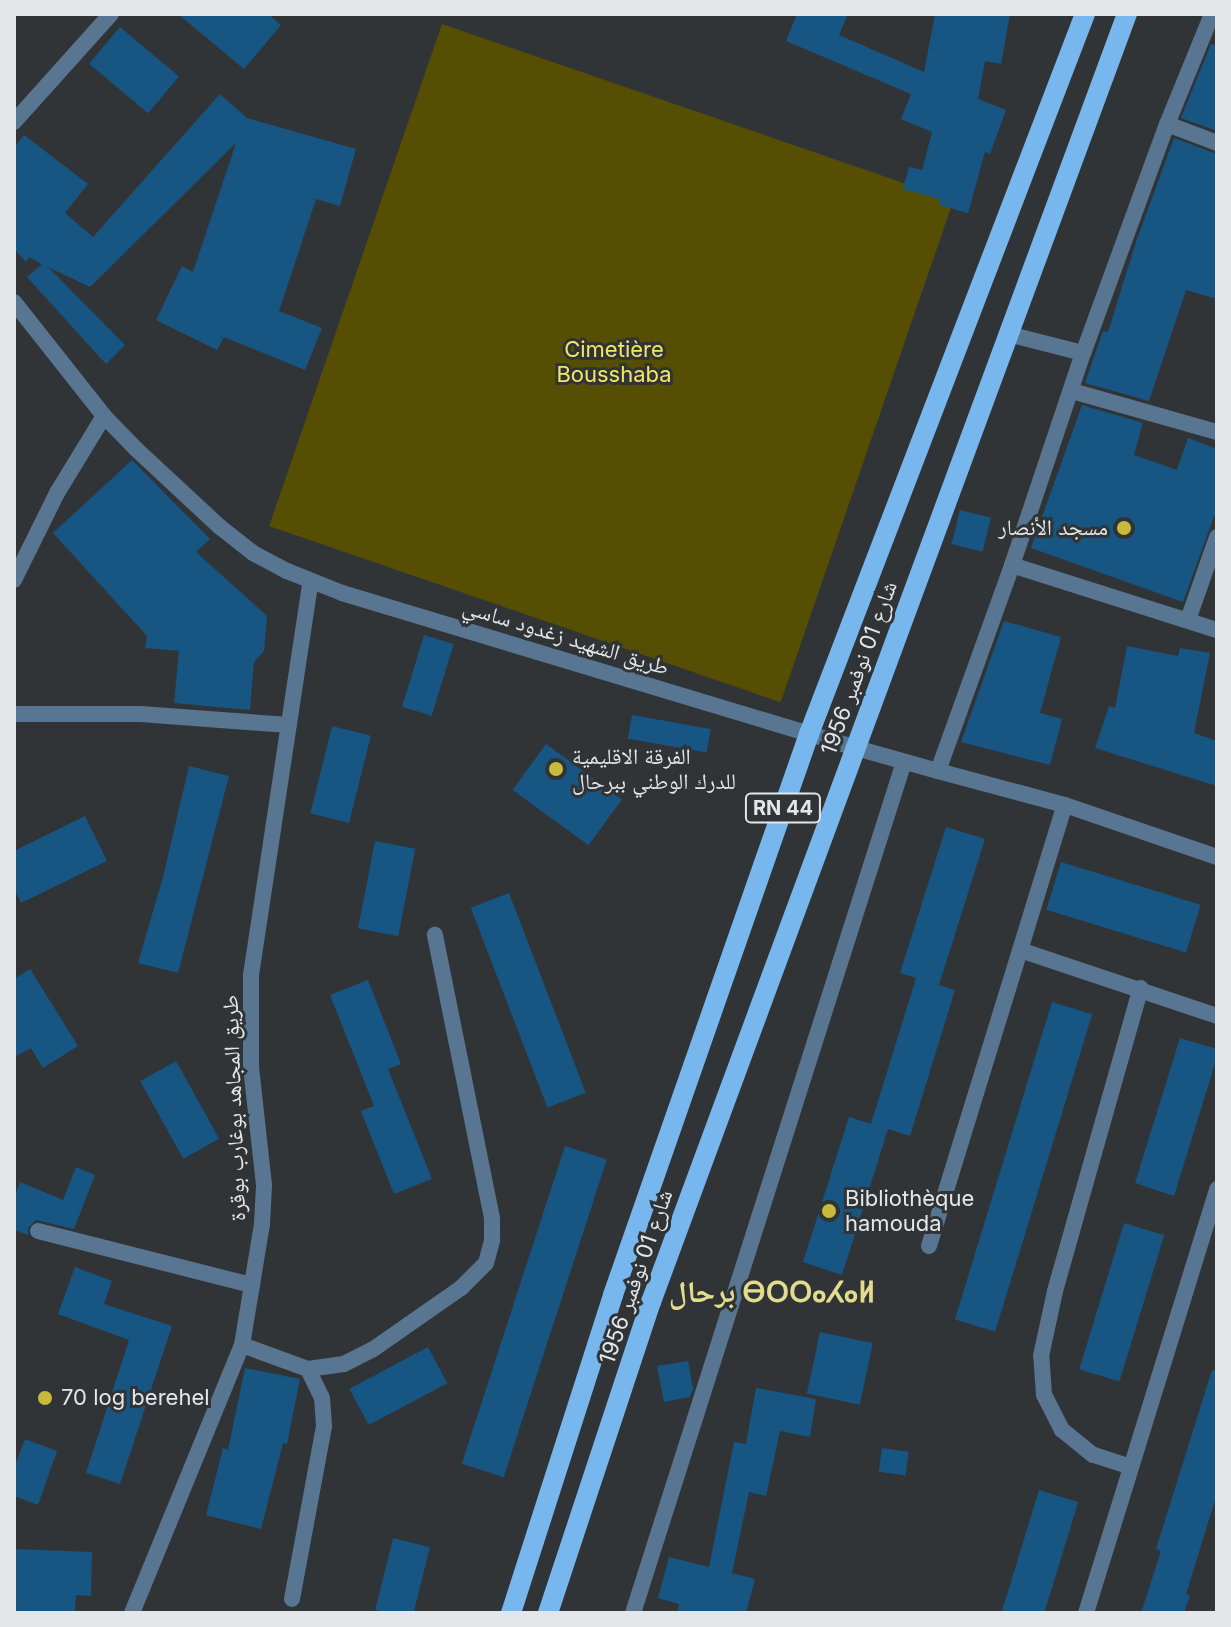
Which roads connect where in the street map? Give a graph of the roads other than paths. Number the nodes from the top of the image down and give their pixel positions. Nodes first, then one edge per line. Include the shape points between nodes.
1 (111, 14) edge
2 (1085, 14) edge
3 (1127, 14) edge
4 (1212, 14) edge
5 (14, 122) edge
6 (1167, 124) junction
7 (1217, 143) edge
8 (14, 302) edge
9 (1008, 334) junction
10 (1083, 353) junction
11 (1072, 391) junction
12 (104, 416) junction
13 (1217, 432) edge
14 (1217, 537) edge
15 (1012, 565) junction
16 (14, 580) edge
17 (310, 583) junction
18 (1188, 620) junction
19 (1217, 630) edge
20 (14, 714) edge
21 (289, 725) junction
22 (809, 734) junction
23 (856, 748) junction
24 (904, 762) junction
25 (938, 771) junction
26 (1065, 805) junction
27 (1217, 857) edge
28 (435, 935) dead end
29 (1020, 950) junction
30 (1141, 988) junction
31 (1217, 1016) edge
32 (1217, 1189) edge
33 (38, 1231) dead end
34 (929, 1246) dead end
35 (252, 1285) junction
36 (242, 1345) junction
37 (308, 1369) junction
38 (1131, 1467) junction
39 (292, 1599) dead end
40 (132, 1613) edge
41 (511, 1613) edge
42 (548, 1613) edge
43 (633, 1613) edge
44 (1086, 1613) edge

1 - 5 street
2 - 22 main road, شارع 01 نوفمبر 1956 / RN 44
3 - 9 main road, شارع 01 نوفمبر 1956 / RN 44
4 - 6 street
6 - 7 street
6 - 10 street
8 - 12 street, طريق الشهيد زغدود ساسي
9 - 10 street
9 - 23 main road, شارع 01 نوفمبر 1956 / RN 44
10 - 11 street
11 - 13 street
11 - 15 street
12 - 16 street via 57,493
12 - 17 street, طريق الشهيد زغدود ساسي via 220,527 253,553
14 - 18 street
15 - 18 street
15 - 25 street
17 - 21 street, طريق المجاهد بوغارب بوقرة
17 - 22 street, طريق الشهيد زغدود ساسي
18 - 19 street
20 - 21 street via 141,714
21 - 35 street, طريق المجاهد بوغارب بوقرة via 250,989 251,1068 264,1185
22 - 23 street, طريق الشهيد زغدود ساسي
22 - 41 main road, شارع 01 نوفمبر 1956 / RN 44 via 613,1295
23 - 24 street, طريق الشهيد زغدود ساسي
23 - 42 main road, شارع 01 نوفمبر 1956 / RN 44 via 651,1302
24 - 25 street, طريق الشهيد زغدود ساسي
24 - 43 street
25 - 26 street, طريق الشهيد زغدود ساسي
26 - 27 street, طريق الشهيد زغدود ساسي
26 - 29 street
28 - 37 street via 492,1218 486,1263 476,1276 358,1358
29 - 30 street
29 - 34 street
30 - 31 street
30 - 38 street via 1041,1356 1044,1395 1062,1430 1093,1455
32 - 38 street
33 - 35 street
35 - 36 street, طريق المجاهد بوغارب بوقرة
36 - 37 street
36 - 40 street, طريق المجاهد بوغارب بوقرة
37 - 39 street via 322,1398 324,1426
38 - 44 street

